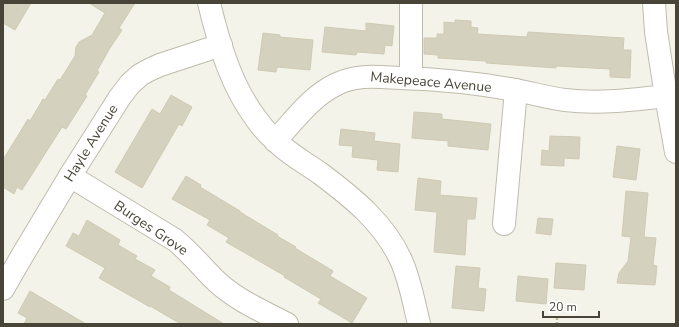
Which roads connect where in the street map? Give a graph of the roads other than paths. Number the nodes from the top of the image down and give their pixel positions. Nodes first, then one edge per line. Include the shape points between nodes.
1 (209, 3) edge
2 (411, 3) edge
3 (654, 3) edge
4 (221, 45) junction
5 (411, 78) junction
6 (516, 90) junction
7 (666, 96) junction
8 (275, 141) junction
9 (676, 152) edge
10 (70, 176) junction
11 (504, 224) dead end
12 (3, 289) edge
13 (287, 324) edge
14 (420, 324) edge

1 - 4 street
2 - 5 street
3 - 7 street
4 - 8 street via 244,102
4 - 10 street, Hayle Avenue via 160,65 130,84
5 - 6 street, Makepeace Avenue
5 - 8 street, Makepeace Avenue via 364,77 337,84 311,102
6 - 7 street, Makepeace Avenue via 565,100 589,101
6 - 11 street
7 - 9 street
8 - 14 street via 355,200 382,229 400,260
10 - 12 street, Hayle Avenue
10 - 13 street, Burges Grove via 175,240 186,248 214,279 248,303

